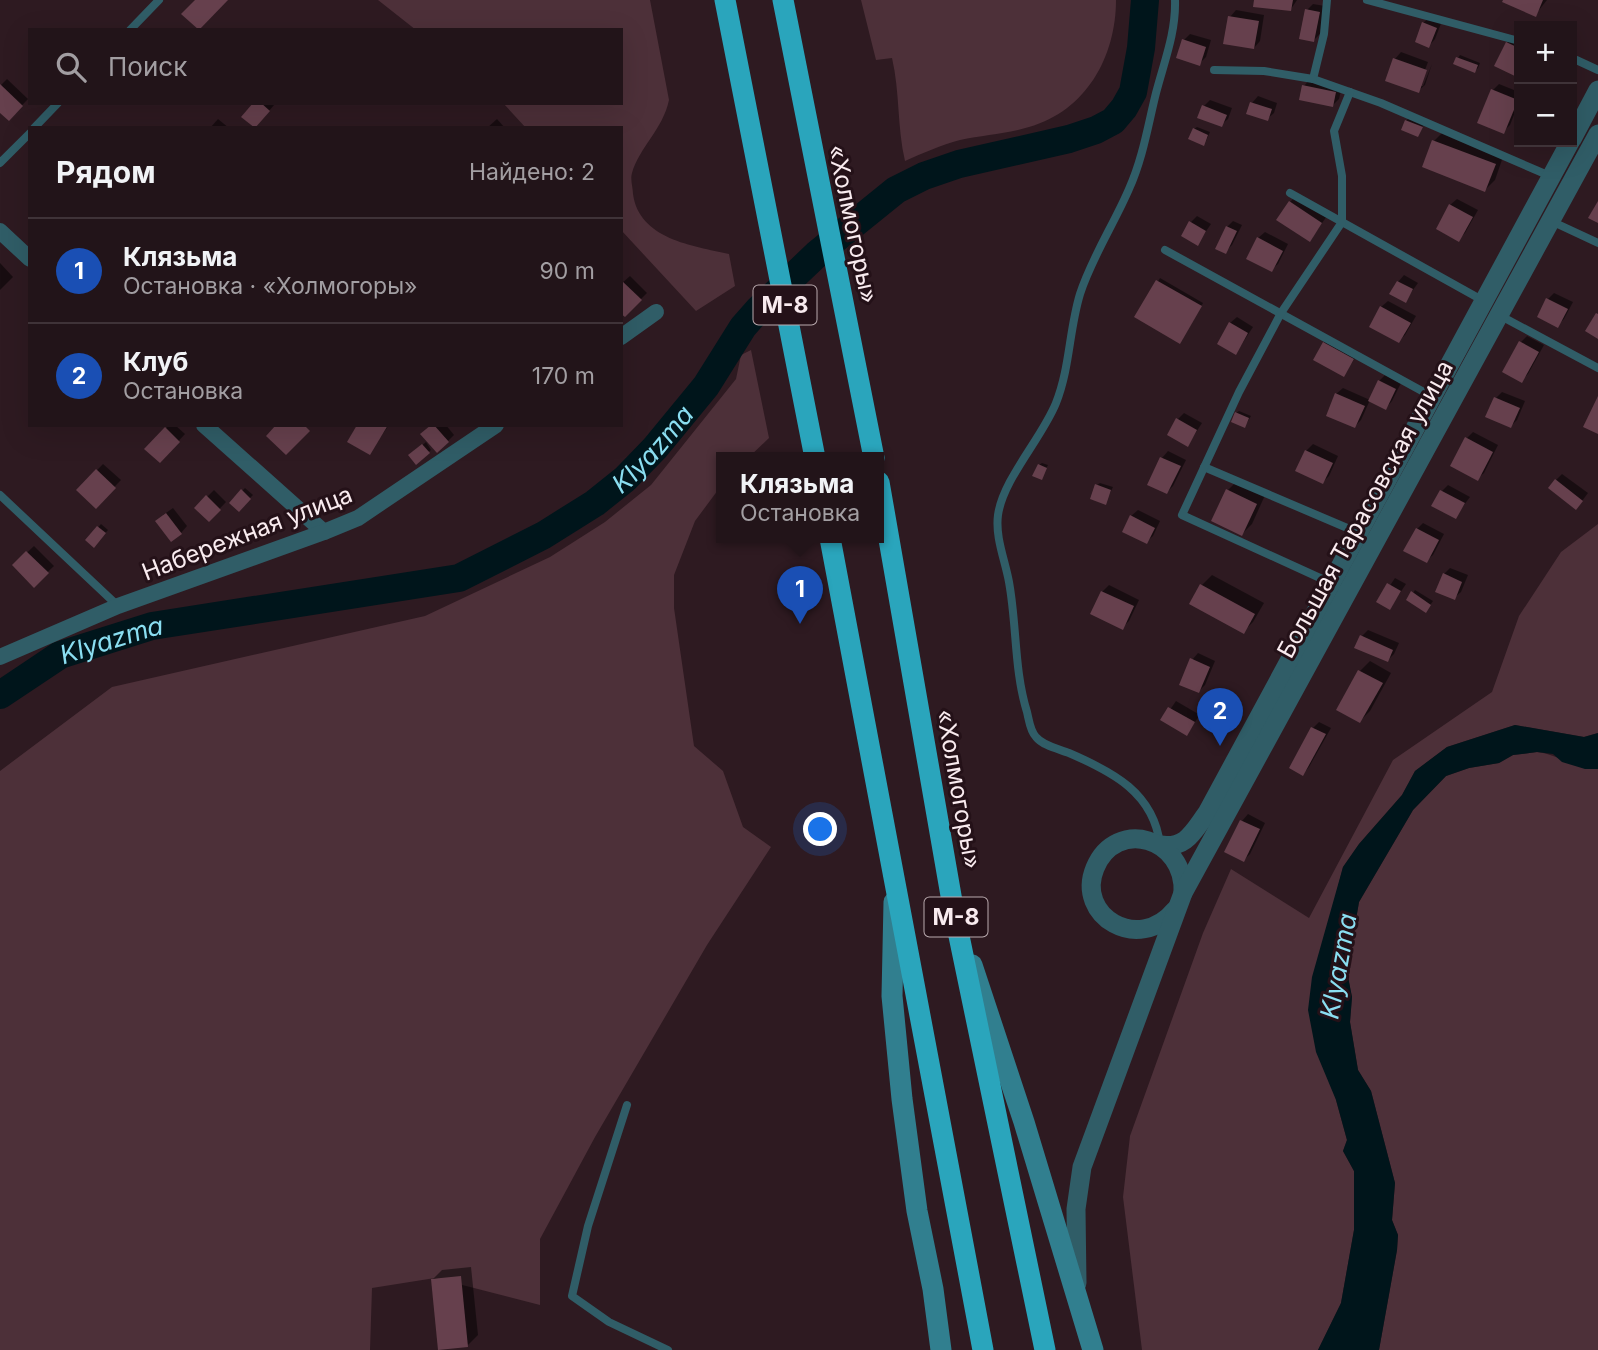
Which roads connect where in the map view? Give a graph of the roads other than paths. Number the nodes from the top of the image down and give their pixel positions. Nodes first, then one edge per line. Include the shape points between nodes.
1 (159, 0) edge
2 (725, 0) edge
3 (783, 0) edge
4 (1175, 0) edge
5 (1327, 0) edge
6 (1367, 0) edge
7 (132, 28) edge
8 (1514, 40) edge
9 (1577, 60) edge
10 (1214, 70) dead end
11 (1598, 70) edge
12 (1313, 79) junction
13 (1598, 90) edge
14 (1350, 92) junction
15 (56, 105) edge
16 (36, 126) edge
17 (1577, 130) edge
18 (28, 134) edge
19 (1598, 134) edge
20 (1568, 147) edge
21 (0, 163) edge
22 (1552, 176) junction
23 (1290, 193) dead end
24 (1551, 221) junction
25 (1342, 222) junction
26 (0, 231) edge
27 (1598, 243) edge
28 (1165, 250) dead end
29 (28, 257) edge
30 (1492, 309) junction
31 (656, 312) dead end
32 (1281, 313) junction
33 (623, 336) edge
34 (1598, 368) edge
35 (1433, 397) junction
36 (206, 427) edge
37 (493, 427) edge
38 (813, 448) edge
39 (873, 452) edge
40 (1203, 467) junction
41 (0, 495) edge
42 (884, 511) edge
43 (324, 533) junction
44 (1359, 533) junction
45 (831, 543) edge
46 (1331, 583) junction
47 (118, 606) junction
48 (0, 657) edge
49 (1160, 845) junction
50 (894, 879) junction
51 (1180, 900) junction
52 (953, 907) junction
53 (627, 1105) dead end
54 (1078, 1297) junction
55 (650, 1342) junction
56 (645, 1350) edge
57 (668, 1350) edge
58 (941, 1350) edge
59 (983, 1350) edge
60 (1045, 1350) edge
61 (1093, 1350) edge

1 - 7 lane
2 - 38 highway, М-8
3 - 39 highway, «Холмогоры» / М-8
4 - 49 lane via 1168,53 1144,149 1079,297 1056,404 1005,491 998,515 1017,643 1016,668 1031,729 1046,744 1090,762 1132,788 1158,827
5 - 12 lane
6 - 8 lane
9 - 11 lane
10 - 12 lane via 1264,71
12 - 14 lane
13 - 17 street, Большая Тарасовская улица
14 - 22 lane
14 - 25 lane via 1334,131 1342,176
15 - 16 lane
18 - 21 lane
19 - 24 street, Большая Тарасовская улица
20 - 22 street, Большая Тарасовская улица
22 - 30 street, Большая Тарасовская улица
23 - 25 lane
24 - 27 lane
24 - 30 street, Большая Тарасовская улица
25 - 30 lane
25 - 32 lane
26 - 29 street
28 - 32 lane
30 - 34 lane
30 - 35 street, Большая Тарасовская улица
30 - 51 street, Большая Тарасовская улица
31 - 33 street
32 - 35 lane
32 - 40 lane
35 - 44 street, Большая Тарасовская улица
36 - 43 street
37 - 43 street, Набережная улица via 358,518
40 - 44 lane
40 - 46 lane via 1182,514
41 - 47 lane
42 - 52 highway, «Холмогоры» / М-8
43 - 47 street, Набережная улица
44 - 46 street, Большая Тарасовская улица
45 - 50 highway, М-8
46 - 49 street, Большая Тарасовская улица via 1207,813 1188,838 1177,845
47 - 48 street, Набережная улица
49 - 51 street via 1179,866
49 - 51 street via 1136,839 1110,849 1093,873 1096,905 1123,929 1143,930 1159,925
50 - 58 main road via 892,996 901,1099
50 - 59 highway, М-8
51 - 54 street, Большая Тарасовская улица via 1082,1167 1076,1209
52 - 54 main road
52 - 60 highway, «Холмогоры» / М-8
53 - 55 lane via 588,1226 572,1296 609,1322
54 - 61 main road
55 - 56 lane
55 - 57 lane

